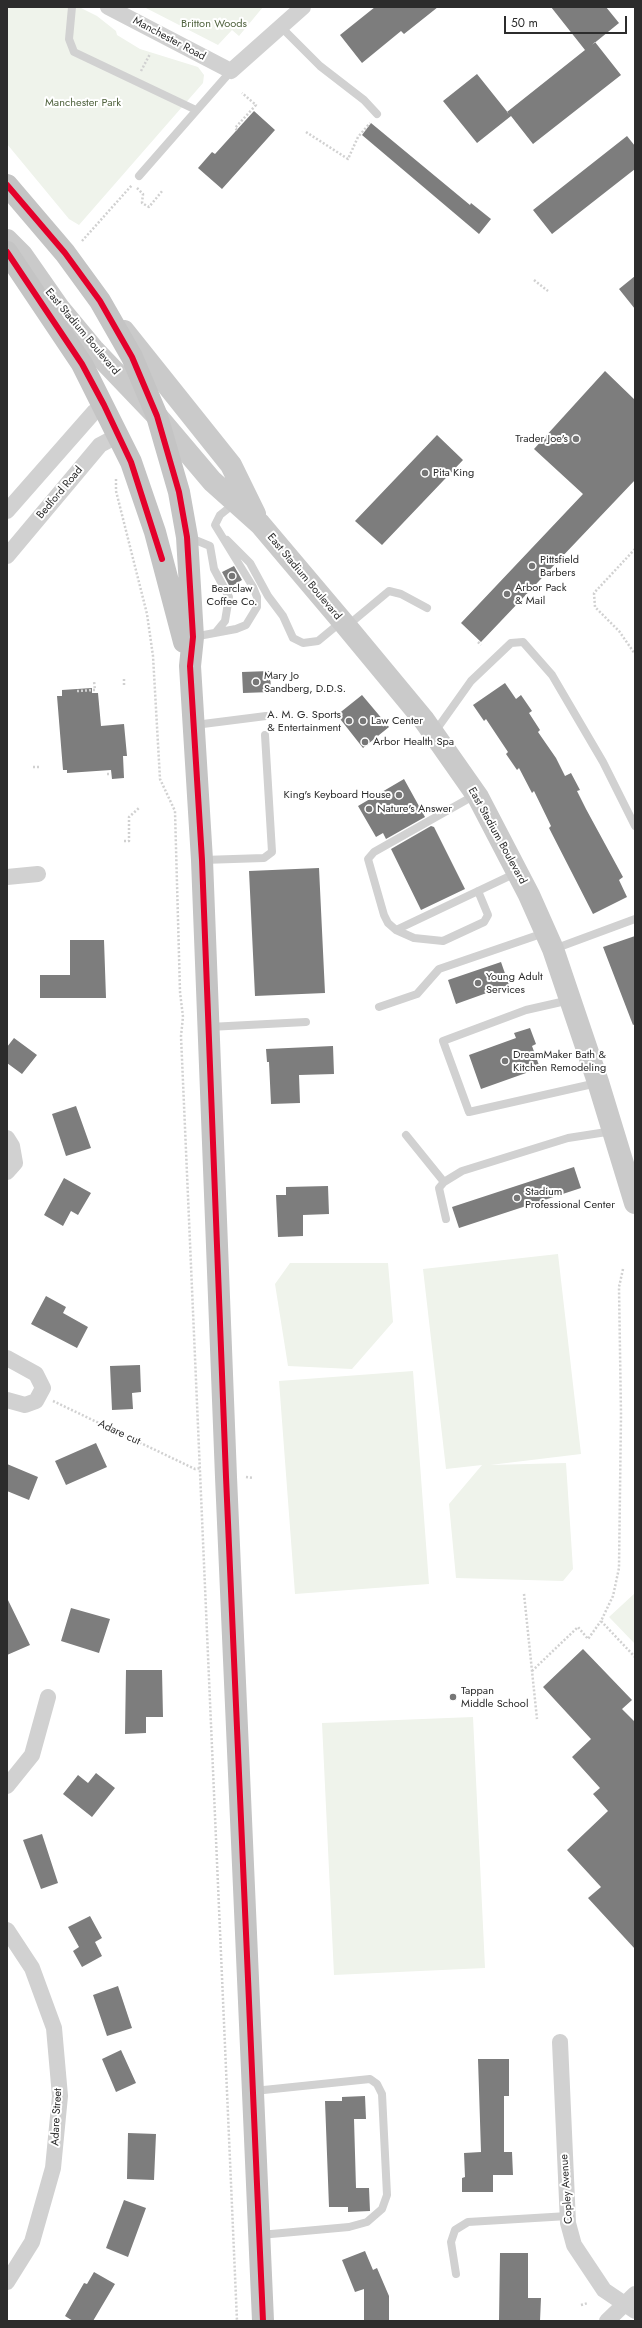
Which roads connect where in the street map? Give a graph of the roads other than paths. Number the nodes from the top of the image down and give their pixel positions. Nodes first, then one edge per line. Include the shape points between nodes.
1 (72, 7) edge
2 (108, 7) edge
3 (303, 7) edge
4 (281, 26) junction
5 (231, 71) junction
6 (196, 110) junction
7 (377, 114) road end
8 (139, 176) dead end
9 (7, 185) edge
10 (7, 240) edge
11 (7, 252) edge
12 (100, 301) junction
13 (104, 404) junction
14 (157, 416) junction
15 (119, 435) junction
16 (236, 503) junction
17 (7, 511) edge
18 (260, 524) junction
19 (219, 532) junction
20 (187, 537) junction
21 (7, 556) edge
22 (249, 581) junction
23 (268, 596) junction
24 (427, 608) dead end
25 (344, 624) junction
26 (216, 632) junction
27 (193, 637) junction
28 (190, 666) junction
29 (266, 716) dead end
30 (194, 725) junction
31 (433, 734) junction
32 (265, 735) dead end
33 (476, 794) junction
34 (635, 826) edge
35 (202, 860) junction
36 (517, 872) junction
37 (38, 874) dead end
38 (7, 877) edge
39 (478, 891) junction
40 (635, 919) edge
41 (396, 930) junction
42 (549, 940) junction
43 (571, 1000) junction
44 (379, 1007) dead end
45 (306, 1022) dead end
46 (209, 1027) junction
47 (598, 1082) junction
48 (613, 1130) junction
49 (406, 1135) dead end
50 (7, 1138) edge
51 (7, 1172) edge
52 (444, 1182) junction
53 (635, 1203) edge
54 (446, 1219) dead end
55 (7, 1358) edge
56 (7, 1400) edge
57 (48, 1697) dead end
58 (7, 1786) edge
59 (7, 1930) edge
60 (560, 2042) dead end
61 (253, 2091) junction
62 (568, 2216) junction
63 (259, 2235) junction
64 (456, 2274) dead end
65 (7, 2282) edge
66 (632, 2303) edge
67 (263, 2321) edge
68 (607, 2321) edge

1 - 6 lane via 69,39 74,52
2 - 5 street, Manchester Road
3 - 4 street
4 - 5 street
4 - 7 lane via 320,66 364,100
5 - 6 lane
6 - 8 lane
9 - 12 main road via 65,253
10 - 14 main road, East Stadium Boulevard via 22,255 59,308 93,349
11 - 13 main road via 82,364
12 - 14 main road via 132,357
12 - 18 main road, East Stadium Boulevard via 232,465
13 - 15 main road
13 - 17 street via 94,412
14 - 16 main road, East Stadium Boulevard via 212,481
14 - 20 main road via 179,492
15 - 21 street, Bedford Road via 100,445
15 - 28 main road via 132,462 155,532
16 - 18 main road, East Stadium Boulevard
16 - 19 lane via 217,520 215,525
18 - 25 main road, East Stadium Boulevard
19 - 22 lane
19 - 23 lane via 250,563
20 - 26 lane via 210,546 214,568 229,597 225,621
20 - 27 main road
22 - 23 lane
22 - 26 lane via 257,597 257,607 252,617 246,625
23 - 25 lane via 283,616 290,634 298,642 318,641
24 - 25 lane via 401,594 389,591
25 - 31 main road, East Stadium Boulevard
26 - 27 lane
27 - 28 main road
28 - 30 main road
29 - 30 lane
30 - 35 main road
31 - 33 main road, East Stadium Boulevard
31 - 34 lane via 471,681 511,643 523,642 552,675 603,762
32 - 35 lane via 272,852 264,858
33 - 36 main road, East Stadium Boulevard
33 - 41 lane via 374,852 368,859 384,915
35 - 46 main road
36 - 39 lane
36 - 42 main road, East Stadium Boulevard
37 - 38 street
39 - 41 lane
39 - 41 lane via 488,915 484,922 443,941 414,938
40 - 42 lane
42 - 43 main road, East Stadium Boulevard
42 - 44 lane via 439,969 417,994
43 - 47 main road, East Stadium Boulevard
43 - 47 lane via 526,1010 443,1041 469,1112
45 - 46 lane
46 - 61 main road
47 - 48 main road, East Stadium Boulevard
48 - 52 lane via 568,1138 462,1172
48 - 53 main road, East Stadium Boulevard
49 - 52 lane
50 - 51 street via 12,1146 15,1163
52 - 54 lane via 439,1188
55 - 56 street via 36,1374 43,1388 36,1401 25,1406
57 - 58 street via 32,1755
59 - 65 street, Adare Street via 32,1968 54,2028 60,2096 54,2168 32,2242
60 - 62 street, Copley Avenue
61 - 63 main road
61 - 63 lane via 370,2079 377,2084 382,2094 387,2195 382,2209 367,2222 349,2227
62 - 64 lane via 468,2222 456,2230 451,2242
62 - 66 street, Copley Avenue via 574,2245 604,2290
63 - 67 main road
66 - 68 street

